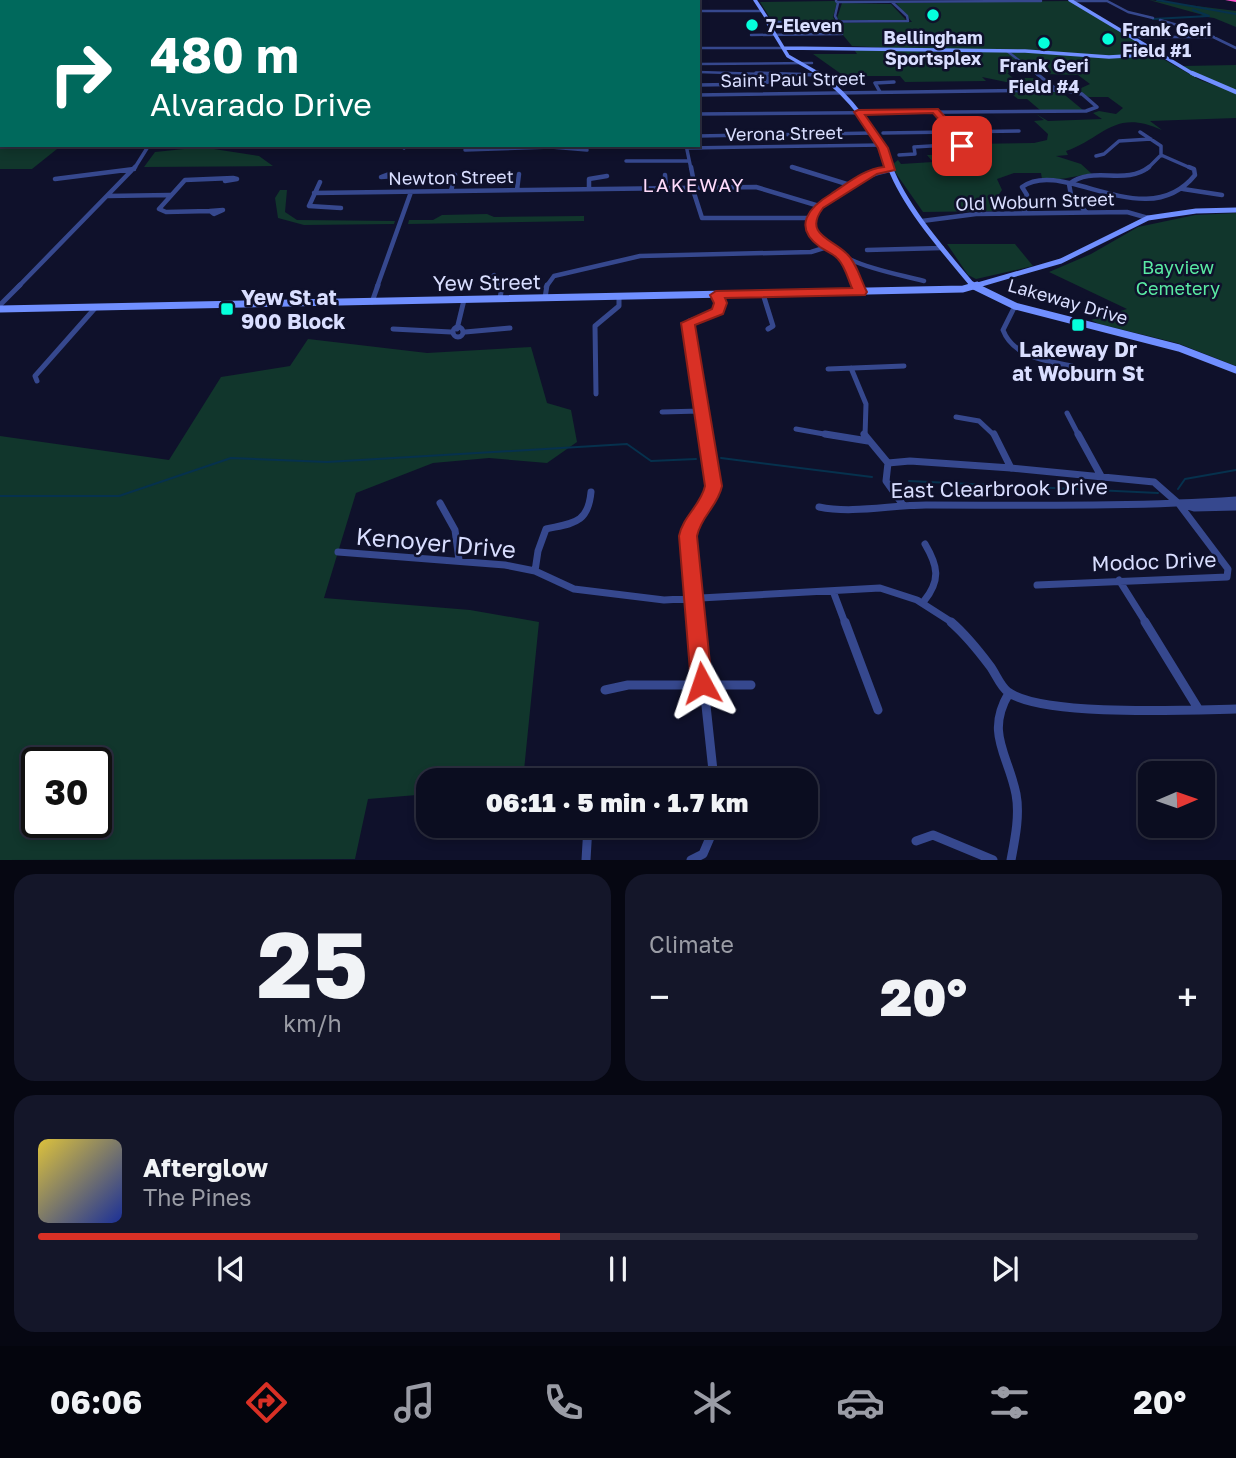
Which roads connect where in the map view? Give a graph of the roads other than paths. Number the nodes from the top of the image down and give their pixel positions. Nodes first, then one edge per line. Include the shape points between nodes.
1 (459, 0) edge
2 (479, 0) edge
3 (501, 0) edge
4 (755, 0) edge
5 (1012, 0) edge
6 (1071, 0) edge
7 (1227, 0) edge
8 (836, 1) edge
9 (1041, 1) edge
10 (1236, 1) edge
11 (892, 2) junction
12 (1108, 2) edge
13 (700, 11) edge
14 (761, 11) junction
15 (1153, 18) dead end
16 (1160, 20) dead end
17 (838, 22) junction
18 (768, 23) junction
19 (775, 34) junction
20 (842, 34) dead end
21 (751, 35) dead end
22 (1132, 37) junction
23 (1214, 37) junction
24 (700, 48) edge
25 (783, 48) junction
26 (1236, 48) edge
27 (1007, 51) junction
28 (1160, 54) junction
29 (798, 63) junction
30 (812, 63) dead end
31 (700, 64) edge
32 (700, 72) edge
33 (821, 75) junction
34 (768, 76) junction
35 (894, 82) dead end
36 (700, 85) edge
37 (1057, 90) junction
38 (880, 92) junction
39 (1236, 92) edge
40 (837, 93) junction
41 (700, 94) edge
42 (935, 111) junction
43 (858, 112) junction
44 (700, 114) edge
45 (1019, 131) dead end
46 (954, 132) junction
47 (1140, 132) dead end
48 (873, 133) junction
49 (883, 133) dead end
50 (700, 136) edge
51 (1151, 139) junction
52 (882, 145) junction
53 (148, 147) edge
54 (531, 147) edge
55 (555, 147) edge
56 (686, 147) edge
57 (700, 147) edge
58 (465, 150) dead end
59 (587, 150) dead end
60 (899, 155) dead end
61 (1161, 155) junction
62 (1096, 156) dead end
63 (626, 161) dead end
64 (689, 161) junction
65 (792, 167) dead end
66 (134, 169) junction
67 (890, 170) junction
68 (519, 174) dead end
69 (455, 175) dead end
70 (665, 175) dead end
71 (607, 176) dead end
72 (55, 179) dead end
73 (227, 179) dead end
74 (386, 179) dead end
75 (320, 182) dead end
76 (1069, 184) junction
77 (850, 185) junction
78 (666, 188) junction
79 (589, 189) junction
80 (1183, 189) junction
81 (517, 190) junction
82 (695, 190) junction
83 (451, 191) junction
84 (380, 192) junction
85 (411, 192) junction
86 (314, 193) junction
87 (170, 195) junction
88 (1222, 195) dead end
89 (107, 196) junction
90 (819, 206) junction
91 (341, 208) dead end
92 (1236, 210) edge
93 (210, 211) dead end
94 (1086, 212) junction
95 (1026, 213) junction
96 (811, 218) junction
97 (1148, 218) junction
98 (922, 221) junction
99 (827, 247) junction
100 (942, 248) junction
101 (867, 250) dead end
102 (843, 256) junction
103 (494, 275) dead end
104 (924, 281) dead end
105 (974, 287) junction
106 (860, 292) junction
107 (763, 294) junction
108 (716, 295) junction
109 (618, 297) junction
110 (545, 298) junction
111 (500, 299) junction
112 (464, 300) junction
113 (372, 302) junction
114 (1015, 306) junction
115 (0, 307) edge
116 (96, 307) junction
117 (510, 328) dead end
118 (393, 329) dead end
119 (457, 329) junction
120 (768, 329) dead end
121 (451, 332) junction
122 (465, 332) junction
123 (905, 366) dead end
124 (1072, 366) dead end
125 (851, 368) junction
126 (828, 369) dead end
127 (1236, 370) edge
128 (37, 381) dead end
129 (596, 394) dead end
130 (700, 411) junction
131 (662, 412) dead end
132 (1067, 413) dead end
133 (956, 417) dead end
134 (796, 429) dead end
135 (868, 442) junction
136 (888, 463) junction
137 (1010, 468) junction
138 (1101, 476) junction
139 (591, 492) dead end
140 (1236, 499) edge
141 (440, 503) dead end
142 (1179, 504) junction
143 (903, 505) junction
144 (1236, 507) edge
145 (819, 508) dead end
146 (925, 544) dead end
147 (338, 552) dead end
148 (459, 560) junction
149 (536, 571) junction
150 (1119, 580) junction
151 (1037, 585) dead end
152 (833, 591) junction
153 (694, 597) junction
154 (924, 601) junction
155 (702, 683) junction
156 (751, 685) dead end
157 (605, 690) dead end
158 (1009, 693) junction
159 (1236, 709) edge
160 (878, 710) dead end
161 (1199, 710) junction
162 (713, 768) edge
163 (587, 838) edge
164 (712, 838) edge
165 (916, 841) dead end
166 (706, 857) edge
167 (586, 859) edge
168 (691, 859) edge
169 (993, 859) edge
170 (1011, 859) edge

1 - 2 street
2 - 3 street
4 - 14 street, Lakeway Drive
5 - 9 street
5 - 11 street
6 - 12 street
6 - 22 street
7 - 10 highway
8 - 11 street
8 - 17 street
11 - 17 street via 908,21
12 - 15 street
13 - 14 street
14 - 18 street, Lakeway Drive
16 - 23 street
17 - 18 street
18 - 19 street, Lakeway Drive
19 - 20 street
19 - 21 street
19 - 25 street, Lakeway Drive
22 - 23 street
22 - 28 street
23 - 26 street
24 - 25 street
25 - 27 street
25 - 29 street, Lakeway Drive
27 - 28 street via 1109,57
27 - 37 street
28 - 39 street
29 - 30 street
29 - 31 street
29 - 33 street, Lakeway Drive
32 - 34 street via 754,71
33 - 34 street
33 - 40 street, Lakeway Drive
34 - 36 street via 768,82 761,84
35 - 38 street via 875,83
37 - 38 street, Saint Paul Street
37 - 42 street via 1079,93 1097,108
38 - 40 street, Saint Paul Street
40 - 41 street, Saint Paul Street
40 - 43 street, Lakeway Drive
42 - 43 street
42 - 46 street
43 - 44 street
43 - 48 street, Lakeway Drive
45 - 46 street
46 - 49 street
46 - 60 street via 964,145 916,147 912,149 915,154
47 - 51 street
48 - 50 street
48 - 52 street, Lakeway Drive
51 - 61 street via 1161,146
51 - 62 street via 1119,141
52 - 57 street, Verona Street
52 - 67 street, Lakeway Drive
53 - 66 street
54 - 58 street
55 - 59 street
56 - 64 street
61 - 76 street via 1138,174 1086,176
61 - 80 street via 1194,169 1195,176
63 - 64 street
64 - 82 street
65 - 77 street
66 - 72 street
66 - 89 street
67 - 77 street via 874,171
67 - 98 street, Lakeway Drive
68 - 81 street
69 - 83 street
70 - 78 street
71 - 79 street via 589,179
73 - 87 street via 185,180
74 - 84 street
75 - 86 street
76 - 80 street via 1121,196
76 - 94 street via 1071,195
76 - 95 street via 1025,183 1022,187 1027,197 1022,207
77 - 90 street
78 - 79 street, Newton Street
78 - 82 street, Newton Street
79 - 81 street, Newton Street
80 - 88 street
81 - 83 street, Newton Street
82 - 90 street, Newton Street via 761,187
82 - 96 street via 702,218
83 - 85 street, Newton Street
84 - 85 street, Newton Street
84 - 86 street, Newton Street
85 - 113 street
86 - 91 street via 308,203 312,208
87 - 89 street
87 - 93 street via 159,210
89 - 115 street
90 - 96 street
92 - 97 street
94 - 95 street, Old Woburn Street
94 - 97 street, Old Woburn Street via 1129,212
95 - 98 street, Old Woburn Street
96 - 99 street via 815,236
97 - 105 street via 1061,261
98 - 100 street, Lakeway Drive
99 - 102 street
99 - 110 street via 811,252 640,256 564,272 548,281
100 - 101 street
100 - 105 street, Lakeway Drive
102 - 104 street
102 - 106 street
103 - 111 street via 502,285
105 - 106 street, Yew Street
105 - 114 street, Lakeway Drive
106 - 107 street, Yew Street
107 - 108 street, Yew Street
107 - 120 street via 773,326
108 - 109 street, Yew Street
108 - 130 street via 719,311 687,325
109 - 110 street, Yew Street
109 - 129 street via 619,306 595,326
110 - 111 street, Yew Street
111 - 112 street, Yew Street
112 - 113 street, Yew Street
112 - 119 street
113 - 116 street, Yew Street
114 - 124 street via 1003,330 1008,342 1024,352
114 - 127 street, Lakeway Drive via 1179,348
115 - 116 street, Yew Street
116 - 128 street via 35,376
117 - 122 street
118 - 121 street
119 - 121 street
119 - 122 street
121 - 122 street via 455,336
123 - 125 street
125 - 126 street
125 - 135 street via 866,404 864,433
130 - 131 street
130 - 153 street via 714,486 711,498 688,530
132 - 138 street
133 - 137 street via 988,425
134 - 135 street
135 - 136 street
136 - 137 street
136 - 143 street via 887,486
137 - 138 street
138 - 142 street via 1154,482
139 - 149 street via 589,511 582,519 546,529
140 - 142 street
141 - 148 street via 457,530
142 - 143 street, East Clearbrook Drive
142 - 144 street
142 - 150 street, Modoc Drive via 1228,569 1227,577
143 - 145 street, East Clearbrook Drive
146 - 154 street via 935,560 938,580
147 - 148 street, Kenoyer Drive
148 - 149 street, Kenoyer Drive
149 - 153 street, Kenoyer Drive via 574,589 635,598
150 - 151 street, Modoc Drive
150 - 161 street
152 - 153 street, Kenoyer Drive
152 - 154 street, Kenoyer Drive via 880,588
152 - 160 street
153 - 155 street
154 - 158 street, Kenoyer Drive via 950,621
155 - 156 street
155 - 157 street
155 - 162 street
158 - 161 street via 1051,706
158 - 170 street via 999,706 997,733 1016,792
159 - 161 street
163 - 167 street
164 - 166 street
165 - 169 street via 933,835
166 - 168 street

